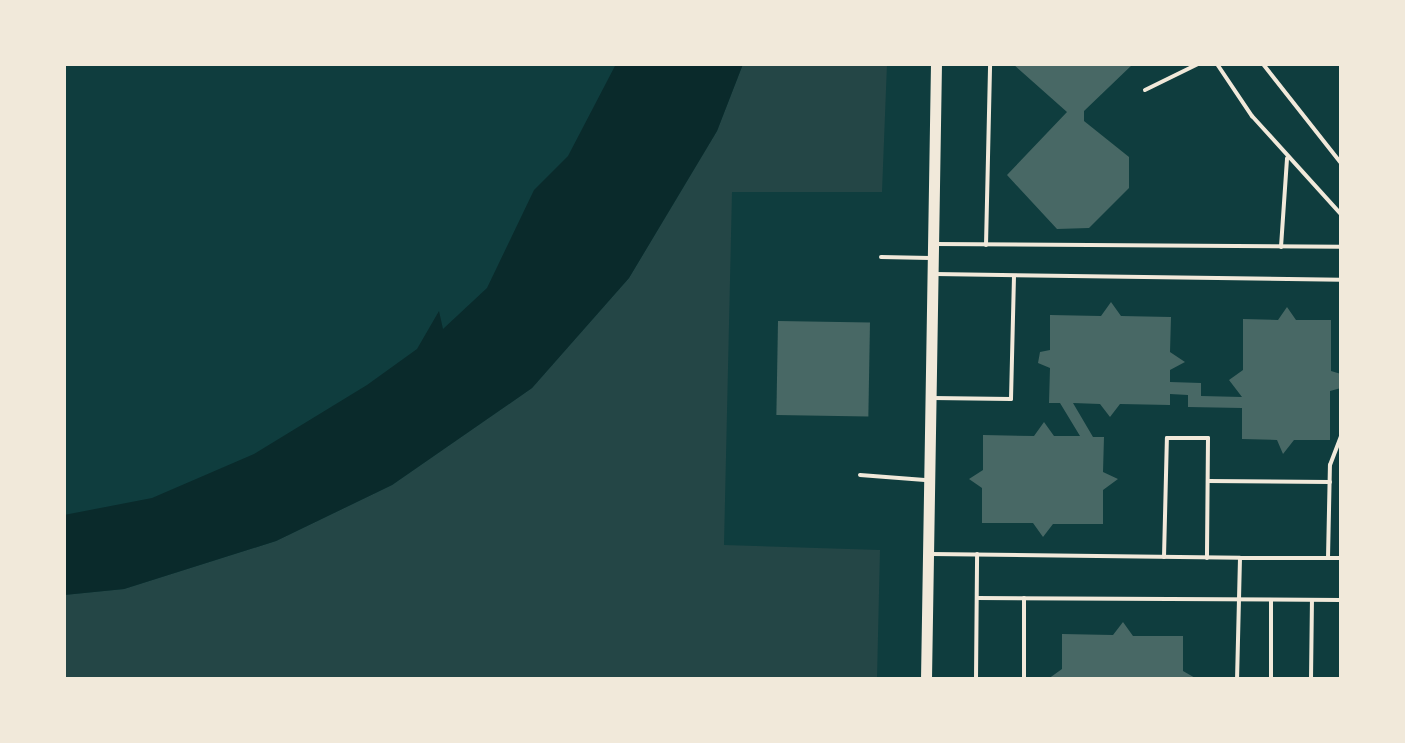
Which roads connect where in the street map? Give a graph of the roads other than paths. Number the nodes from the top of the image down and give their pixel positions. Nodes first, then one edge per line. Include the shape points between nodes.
1 (936, 64) edge
2 (990, 64) edge
3 (1198, 64) edge
4 (1217, 64) edge
5 (1263, 64) edge
6 (1145, 90) dead end
7 (1287, 158) junction
8 (1341, 163) edge
9 (1341, 214) edge
10 (933, 244) junction
11 (986, 245) junction
12 (1281, 247) junction
13 (1341, 247) edge
14 (881, 257) dead end
15 (933, 258) junction
16 (932, 274) junction
17 (1014, 276) junction
18 (1341, 280) edge
19 (931, 398) junction
20 (1341, 436) edge
21 (860, 475) dead end
22 (929, 480) junction
23 (1208, 481) junction
24 (1330, 482) junction
25 (928, 554) junction
26 (977, 554) junction
27 (1164, 557) junction
28 (1207, 558) junction
29 (1240, 558) junction
30 (1328, 558) junction
31 (1341, 558) edge
32 (977, 598) junction
33 (1024, 598) junction
34 (1239, 600) junction
35 (1271, 600) junction
36 (1312, 600) junction
37 (1341, 600) edge
38 (926, 679) edge
39 (976, 679) edge
40 (1024, 679) edge
41 (1237, 679) edge
42 (1271, 679) edge
43 (1311, 679) edge

1 - 10 main road
2 - 11 lane
3 - 6 lane
4 - 7 lane
5 - 8 lane
7 - 9 lane
7 - 12 lane
10 - 11 lane
10 - 15 main road
11 - 12 lane
12 - 13 lane
14 - 15 lane
15 - 16 main road
16 - 17 lane
16 - 19 main road
17 - 18 lane
17 - 19 lane via 1011,399
19 - 22 main road
20 - 24 lane
21 - 22 lane
22 - 25 main road
23 - 24 lane
23 - 27 lane via 1208,438 1167,438
23 - 28 lane
24 - 30 lane
25 - 26 lane
25 - 38 main road
26 - 27 lane
26 - 32 lane
27 - 28 lane
28 - 29 lane
29 - 30 lane
29 - 34 lane
30 - 31 lane
32 - 33 lane
32 - 39 lane
33 - 34 lane
33 - 40 lane
34 - 35 lane
34 - 41 lane
35 - 36 lane
35 - 42 lane
36 - 37 lane
36 - 43 lane

